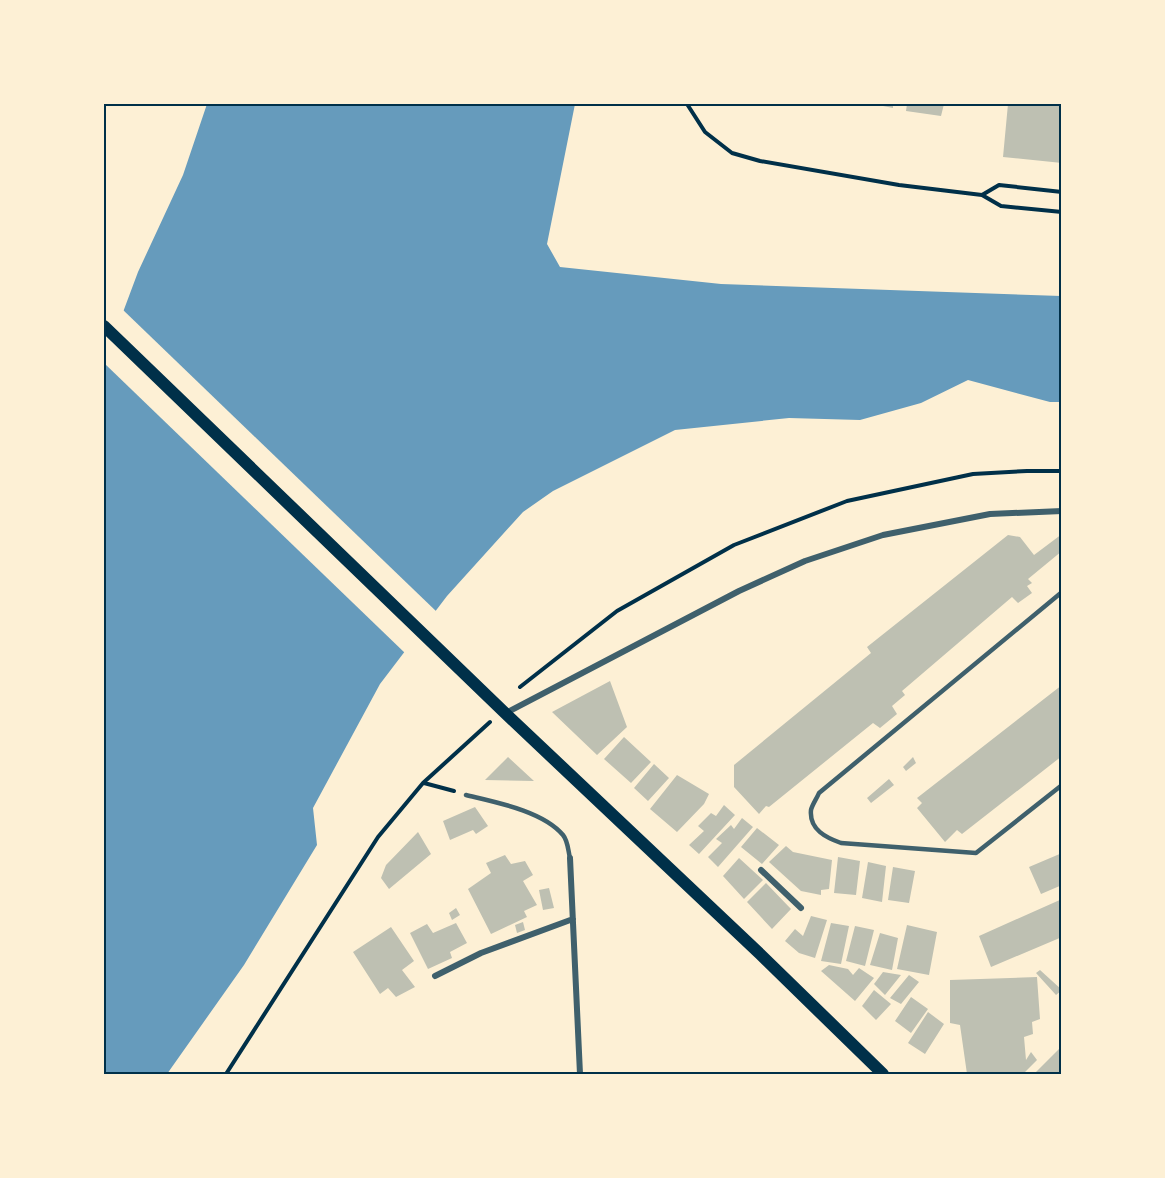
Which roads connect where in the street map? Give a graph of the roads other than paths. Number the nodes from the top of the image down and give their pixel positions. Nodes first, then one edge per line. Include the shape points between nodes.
1 (104, 326) edge
2 (1062, 511) edge
3 (1062, 592) edge
4 (505, 713) junction
5 (1062, 785) edge
6 (466, 795) road end
7 (570, 858) joint
8 (762, 870) dead end
9 (801, 908) dead end
10 (573, 919) junction
11 (435, 976) dead end
12 (580, 1074) edge
13 (883, 1074) edge

1 - 4 main road
2 - 4 street via 990,514 883,536 805,561 739,591
3 - 5 lane via 819,793 811,810 813,824 824,837 841,843 976,853
4 - 13 main road
6 - 7 lane via 536,816 562,834
7 - 10 street
8 - 9 street
10 - 11 street via 481,953
10 - 12 street

